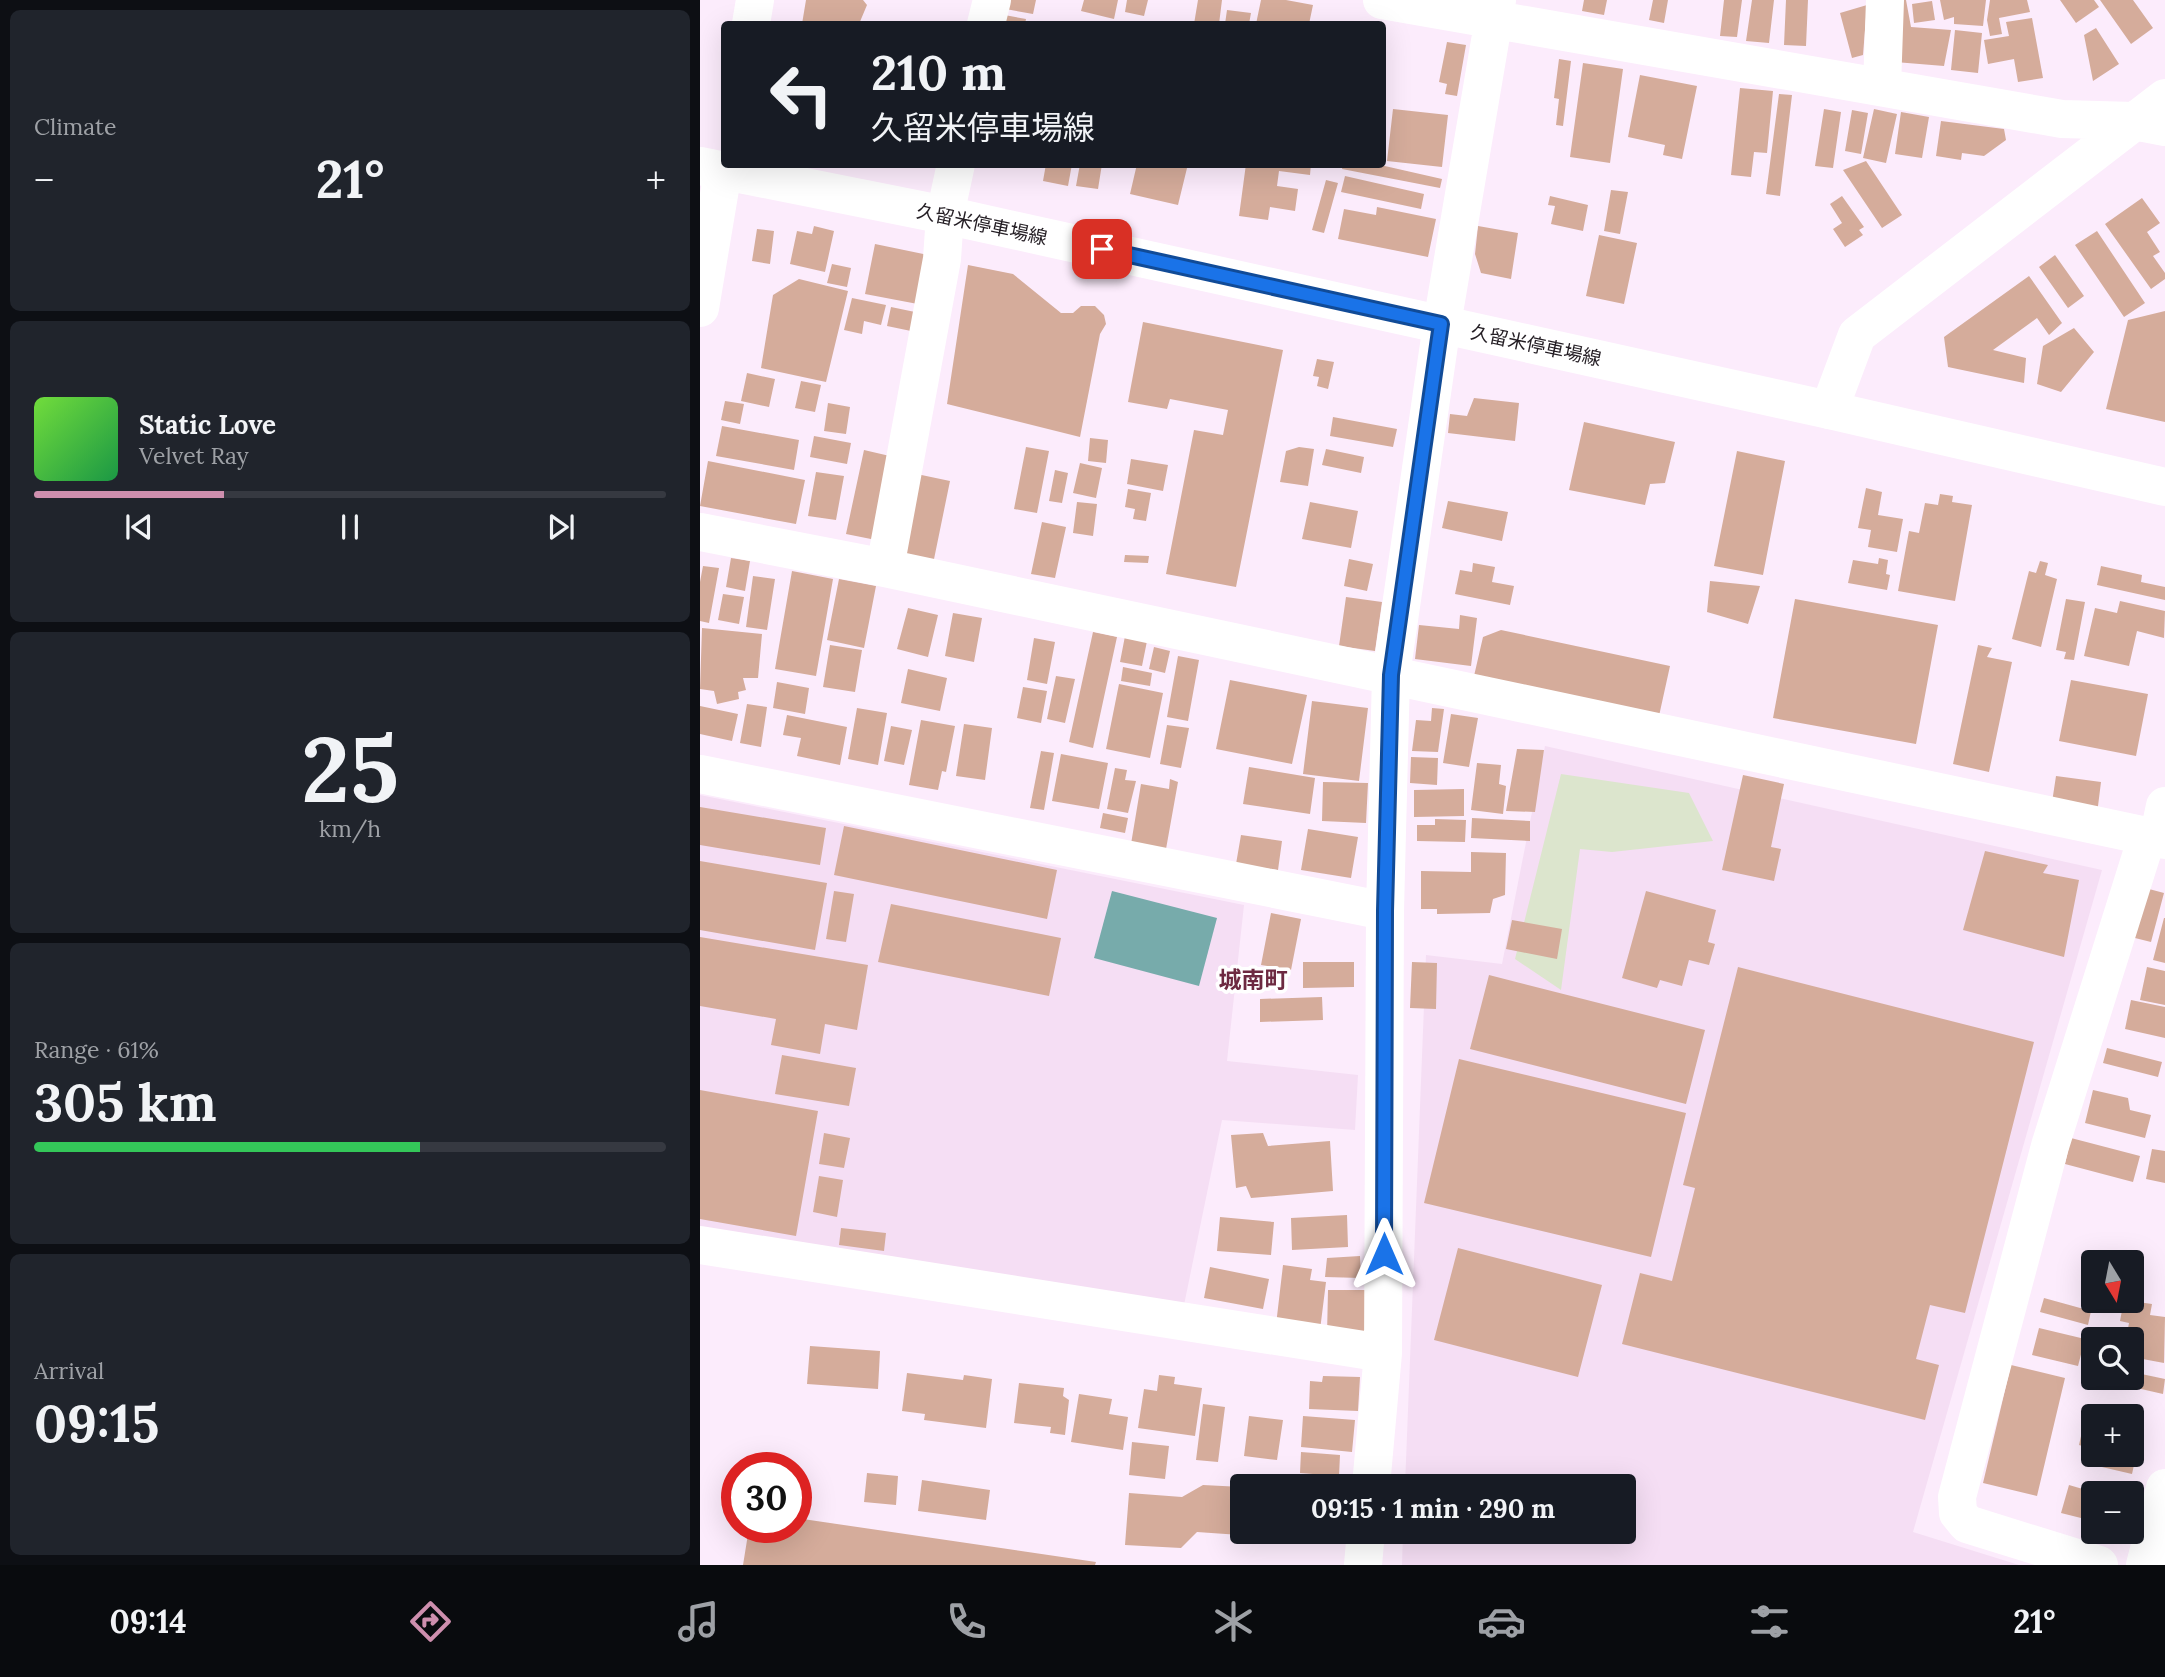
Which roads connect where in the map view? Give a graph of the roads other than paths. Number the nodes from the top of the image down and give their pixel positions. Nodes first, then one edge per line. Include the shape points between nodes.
1 (755, 0) edge
2 (992, 0) edge
3 (1382, 0) edge
4 (1885, 0) edge
5 (1495, 9) edge
6 (752, 21) edge
7 (987, 21) edge
8 (1882, 87) junction
9 (2165, 98) edge
10 (2150, 124) edge
11 (716, 167) edge
12 (955, 168) edge
13 (945, 215) junction
14 (700, 308) edge
15 (1441, 324) junction
16 (1829, 410) junction
17 (2165, 487) edge
18 (700, 532) edge
19 (885, 568) junction
20 (1391, 675) junction
21 (700, 774) edge
22 (2159, 830) edge
23 (1385, 911) junction
24 (700, 1245) edge
25 (1383, 1353) junction
26 (1372, 1474) edge
27 (2165, 1488) edge
28 (1365, 1544) edge
29 (1363, 1565) edge
30 (2099, 1565) edge
31 (2145, 1565) edge

1 - 6 street
2 - 7 street
3 - 5 street
4 - 8 street
5 - 8 street
5 - 15 street
8 - 10 street via 2062,119
9 - 10 street
10 - 16 street via 1857,335
11 - 13 street, 久留米停車場線
11 - 14 street
12 - 13 street
13 - 15 street, 久留米停車場線
13 - 19 street via 942,259
15 - 16 street, 久留米停車場線
15 - 20 street
16 - 17 street, 久留米停車場線
18 - 19 street
19 - 20 street
20 - 22 street
20 - 23 street
21 - 23 street
22 - 30 street via 2050,1146 1957,1497 1958,1513 1967,1524
23 - 25 street
24 - 25 street
25 - 26 street
27 - 31 street
28 - 29 street

